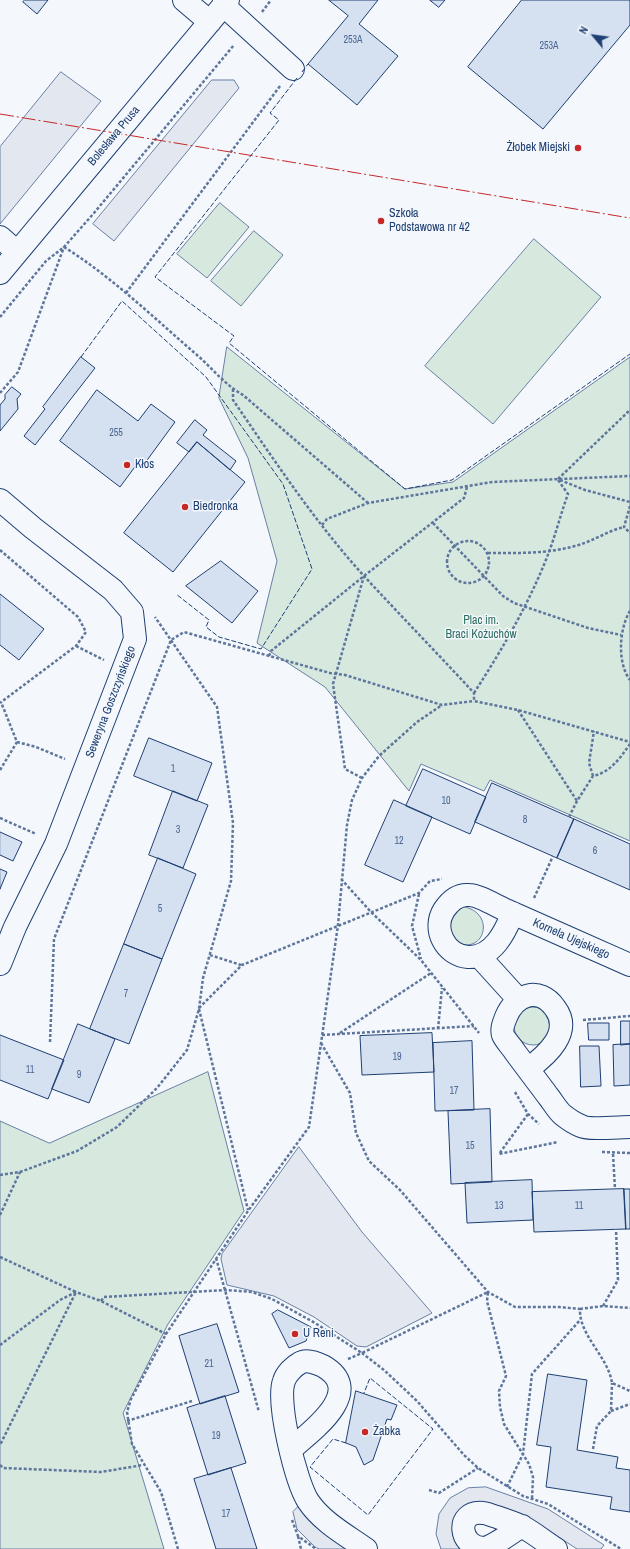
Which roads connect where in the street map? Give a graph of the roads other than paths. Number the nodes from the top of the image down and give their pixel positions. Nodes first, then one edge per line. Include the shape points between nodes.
1 (184, 0) edge
2 (226, 3) edge
3 (210, 22) junction
4 (293, 69) dead end
5 (0, 238) edge
6 (17, 252) junction
7 (0, 273) edge
8 (0, 500) edge
9 (513, 913) junction
10 (8, 924) edge
11 (479, 956) junction
12 (0, 964) edge
13 (630, 965) edge
14 (518, 999) junction
15 (528, 1069) junction
16 (630, 1127) edge
17 (291, 1449) junction
18 (522, 1526) dead end
19 (366, 1549) edge
20 (556, 1549) edge

1 - 3 street
2 - 3 street, Bolesława Prusa
2 - 4 street
3 - 6 street, Bolesława Prusa
5 - 6 street
6 - 7 street, Bolesława Prusa
8 - 10 street, Seweryna Goszczyńskiego via 113,590 132,612 135,639 56,844
9 - 11 street via 504,934 491,949
9 - 11 street, Kornela Ujejskiego via 470,895 460,895 449,902 442,914 440,936 446,946 457,953 468,957
9 - 13 street, Kornela Ujejskiego
10 - 12 street, Seweryna Goszczyńskiego
11 - 14 street
14 - 15 street via 510,1008 503,1023 502,1034
14 - 15 street via 529,995 546,1000 560,1015 561,1021 560,1036 544,1057
15 - 16 street via 563,1115 583,1127
17 - 17 street via 282,1401 284,1381 292,1369 301,1362 311,1362 332,1372 338,1380 340,1393 334,1408
17 - 19 street via 296,1471 308,1500 325,1520
18 - 20 street

